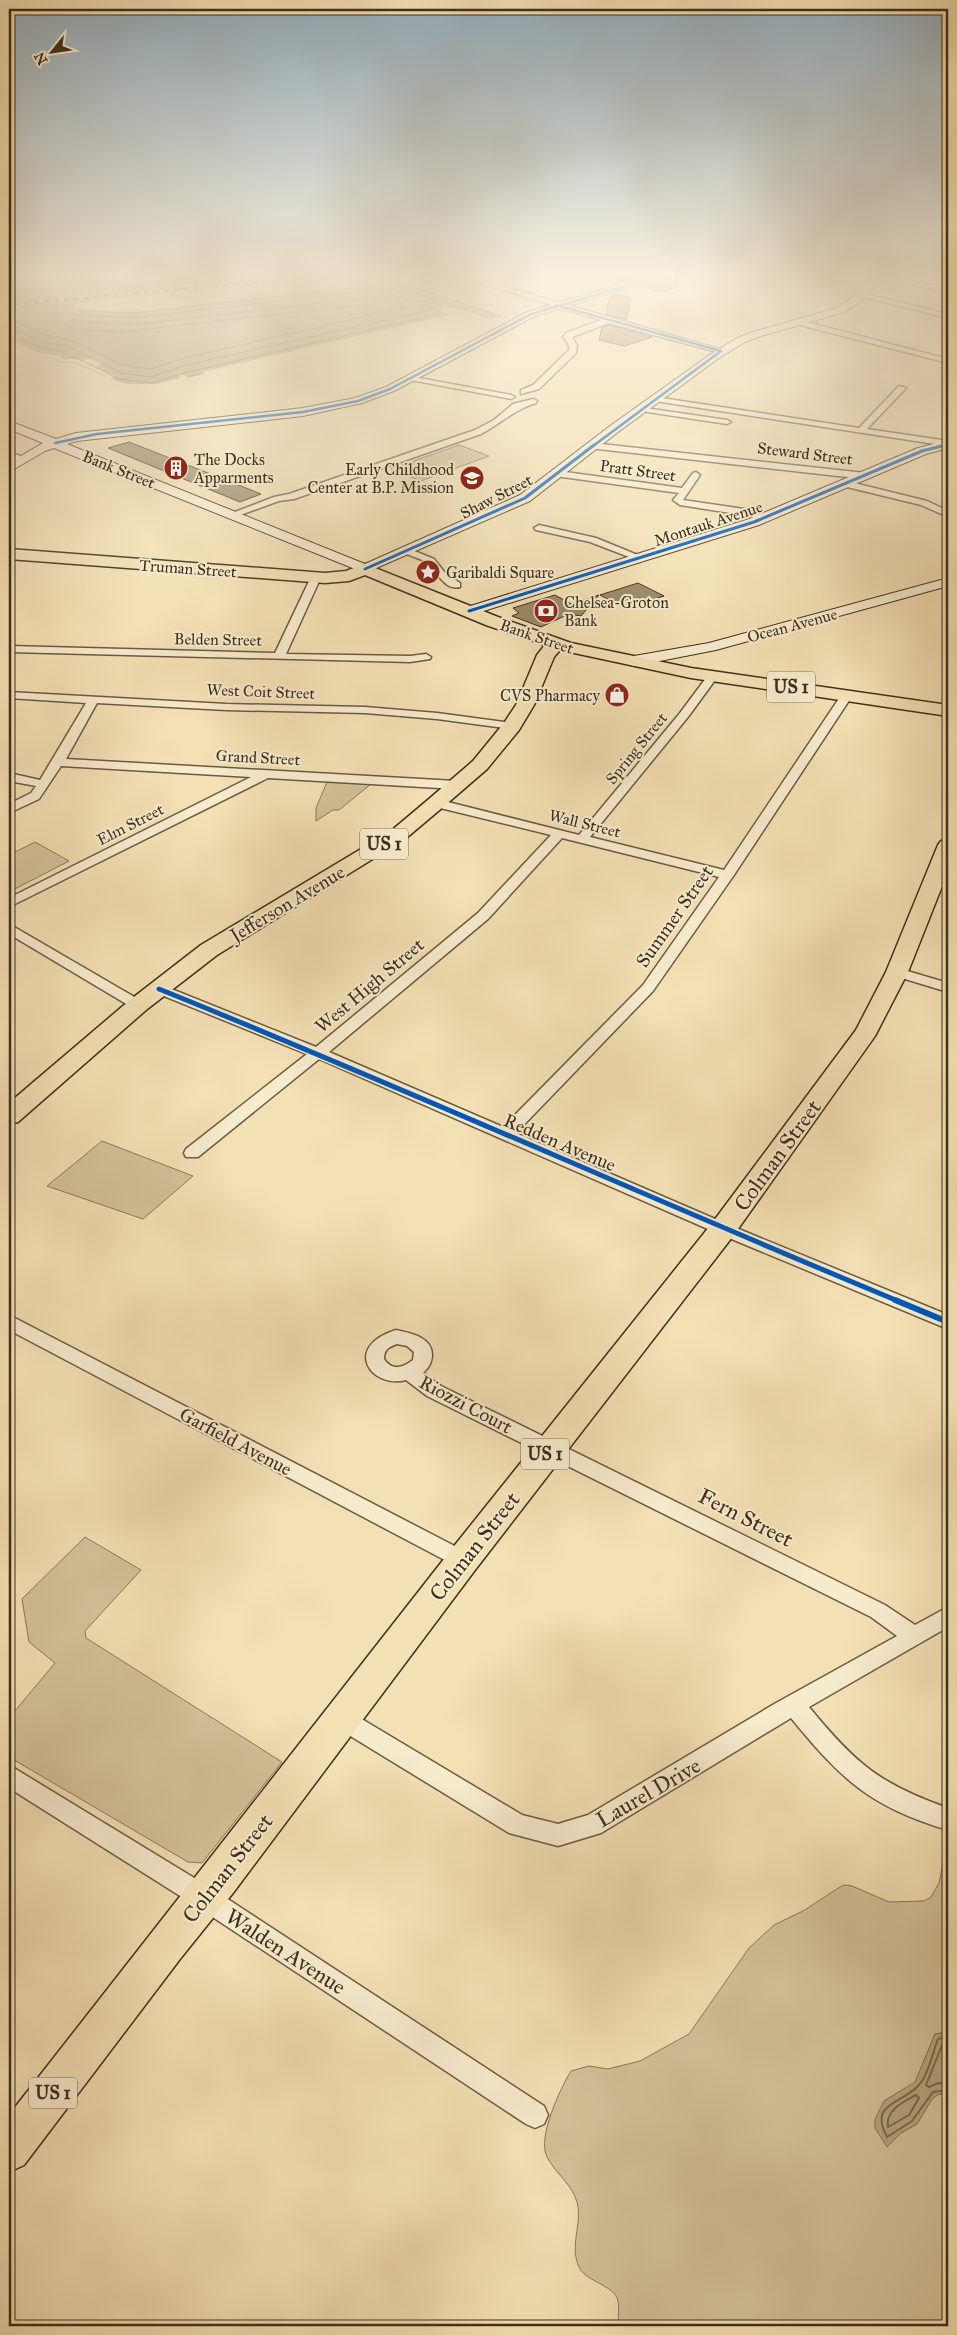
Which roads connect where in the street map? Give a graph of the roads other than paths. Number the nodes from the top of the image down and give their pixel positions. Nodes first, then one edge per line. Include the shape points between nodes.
1 (402, 382) edge
2 (443, 382) edge
3 (548, 382) edge
4 (678, 382) edge
5 (902, 388) dead end
6 (538, 395) junction
7 (516, 397) junction
8 (655, 399) junction
9 (641, 409) junction
10 (726, 422) dead end
11 (9, 425) edge
12 (861, 431) junction
13 (55, 443) junction
14 (948, 444) edge
15 (592, 446) junction
16 (15, 457) edge
17 (9, 468) edge
18 (558, 474) junction
19 (696, 475) dead end
20 (866, 476) junction
21 (846, 484) junction
22 (685, 491) junction
23 (948, 514) edge
24 (237, 517) junction
25 (766, 518) junction
26 (539, 528) dead end
27 (407, 551) junction
28 (9, 554) edge
29 (640, 558) junction
30 (365, 570) junction
31 (316, 577) junction
32 (948, 582) edge
33 (456, 585) dead end
34 (469, 611) junction
35 (556, 644) junction
36 (9, 649) edge
37 (426, 656) dead end
38 (279, 657) junction
39 (634, 661) junction
40 (712, 676) junction
41 (9, 696) edge
42 (846, 696) junction
43 (93, 700) junction
44 (948, 711) edge
45 (512, 726) junction
46 (58, 762) junction
47 (266, 774) junction
48 (9, 777) edge
49 (44, 784) junction
50 (456, 786) junction
51 (436, 803) junction
52 (9, 809) edge
53 (559, 834) junction
54 (582, 839) junction
55 (947, 853) edge
56 (728, 875) junction
57 (9, 903) edge
58 (9, 928) edge
59 (897, 972) junction
60 (948, 988) edge
61 (159, 989) junction
62 (138, 1005) junction
63 (318, 1053) junction
64 (9, 1116) edge
65 (505, 1135) junction
66 (192, 1153) dead end
67 (724, 1229) junction
68 (9, 1322) edge
69 (948, 1322) edge
70 (410, 1373) dead end
71 (550, 1447) junction
72 (463, 1560) junction
73 (948, 1616) edge
74 (915, 1637) junction
75 (794, 1705) junction
76 (342, 1719) junction
77 (9, 1776) edge
78 (948, 1819) edge
79 (205, 1898) junction
80 (535, 2115) dead end
81 (9, 2150) edge

1 - 13 street via 376,395 327,409 98,434
2 - 7 street
3 - 6 street
4 - 8 street, Shaw Street
5 - 12 street
6 - 7 street
6 - 7 street
7 - 24 street via 497,422 478,432 291,497 286,503
8 - 9 street, Shaw Street
8 - 12 street
9 - 10 street
9 - 15 street, Shaw Street
11 - 13 street, Bank Street
12 - 14 street
13 - 16 street
13 - 24 street, Bank Street
14 - 20 street, Montauk Avenue via 922,451
15 - 18 street, Shaw Street
15 - 20 street, Steward Street
16 - 17 street
18 - 22 street, Pratt Street
18 - 27 street, Shaw Street via 513,504
19 - 22 street
20 - 21 street, Montauk Avenue
21 - 23 street via 924,503
21 - 25 street, Montauk Avenue
22 - 25 street via 678,500 680,502
24 - 30 street, Bank Street
25 - 29 street, Montauk Avenue
26 - 29 street via 594,540
27 - 30 street, Shaw Street
27 - 33 street via 431,561 441,575
28 - 31 main road, Truman Street
29 - 34 street, Montauk Avenue
30 - 31 main road, Truman Street via 342,577
30 - 34 main road, Bank Street
31 - 38 street
32 - 39 street, Ocean Avenue via 710,647
34 - 35 main road, Bank Street
35 - 39 main road, Bank Street / US 1
35 - 45 main road, Jefferson Avenue / US 1 via 546,656 525,705
36 - 38 street, Belden Street
37 - 38 street, Belden Street via 410,659
39 - 40 main road, Bank Street / US 1
40 - 42 main road, Bank Street / US 1
40 - 54 street, Spring Street
41 - 43 street, West Coit Street
42 - 44 main road, Bank Street / US 1
42 - 56 street, Summer Street
43 - 45 street, West Coit Street via 365,710
43 - 46 street
45 - 50 main road, Jefferson Avenue / US 1 via 480,765
46 - 47 street, Grand Street
46 - 49 street
47 - 50 street, Grand Street
47 - 57 street, Elm Street
48 - 49 street
49 - 52 street via 35,796
50 - 51 main road, Jefferson Avenue / US 1
51 - 53 street, Wall Street
51 - 61 main road, Jefferson Avenue / US 1 via 398,835 209,950
53 - 54 street, Wall Street
53 - 63 street, West High Street via 483,916
54 - 56 street, Wall Street
55 - 59 main road, Colman Street / US 1
56 - 65 street, Summer Street via 648,988
58 - 62 street
59 - 60 street
59 - 67 main road, Colman Street / US 1 via 867,1031
61 - 62 main road, Jefferson Avenue / US 1
61 - 63 street, Redden Avenue
62 - 64 main road, Jefferson Avenue / US 1
63 - 65 street, Redden Avenue
63 - 66 street, West High Street
65 - 67 street, Redden Avenue
67 - 69 street, Redden Avenue
67 - 71 main road, Colman Street / US 1
68 - 72 street, Garfield Avenue
70 - 71 street, Riozzi Court via 434,1391
71 - 72 main road, Colman Street / US 1
71 - 74 street, Fern Street via 878,1611
72 - 76 main road, Colman Street / US 1
73 - 74 street, Laurel Drive
74 - 75 street, Laurel Drive
75 - 76 street, Laurel Drive via 593,1825 558,1836 517,1826
75 - 78 street via 859,1777 901,1800
76 - 79 main road, Colman Street / US 1
77 - 79 street, Walden Avenue
79 - 80 street, Walden Avenue
79 - 81 main road, Colman Street / US 1

